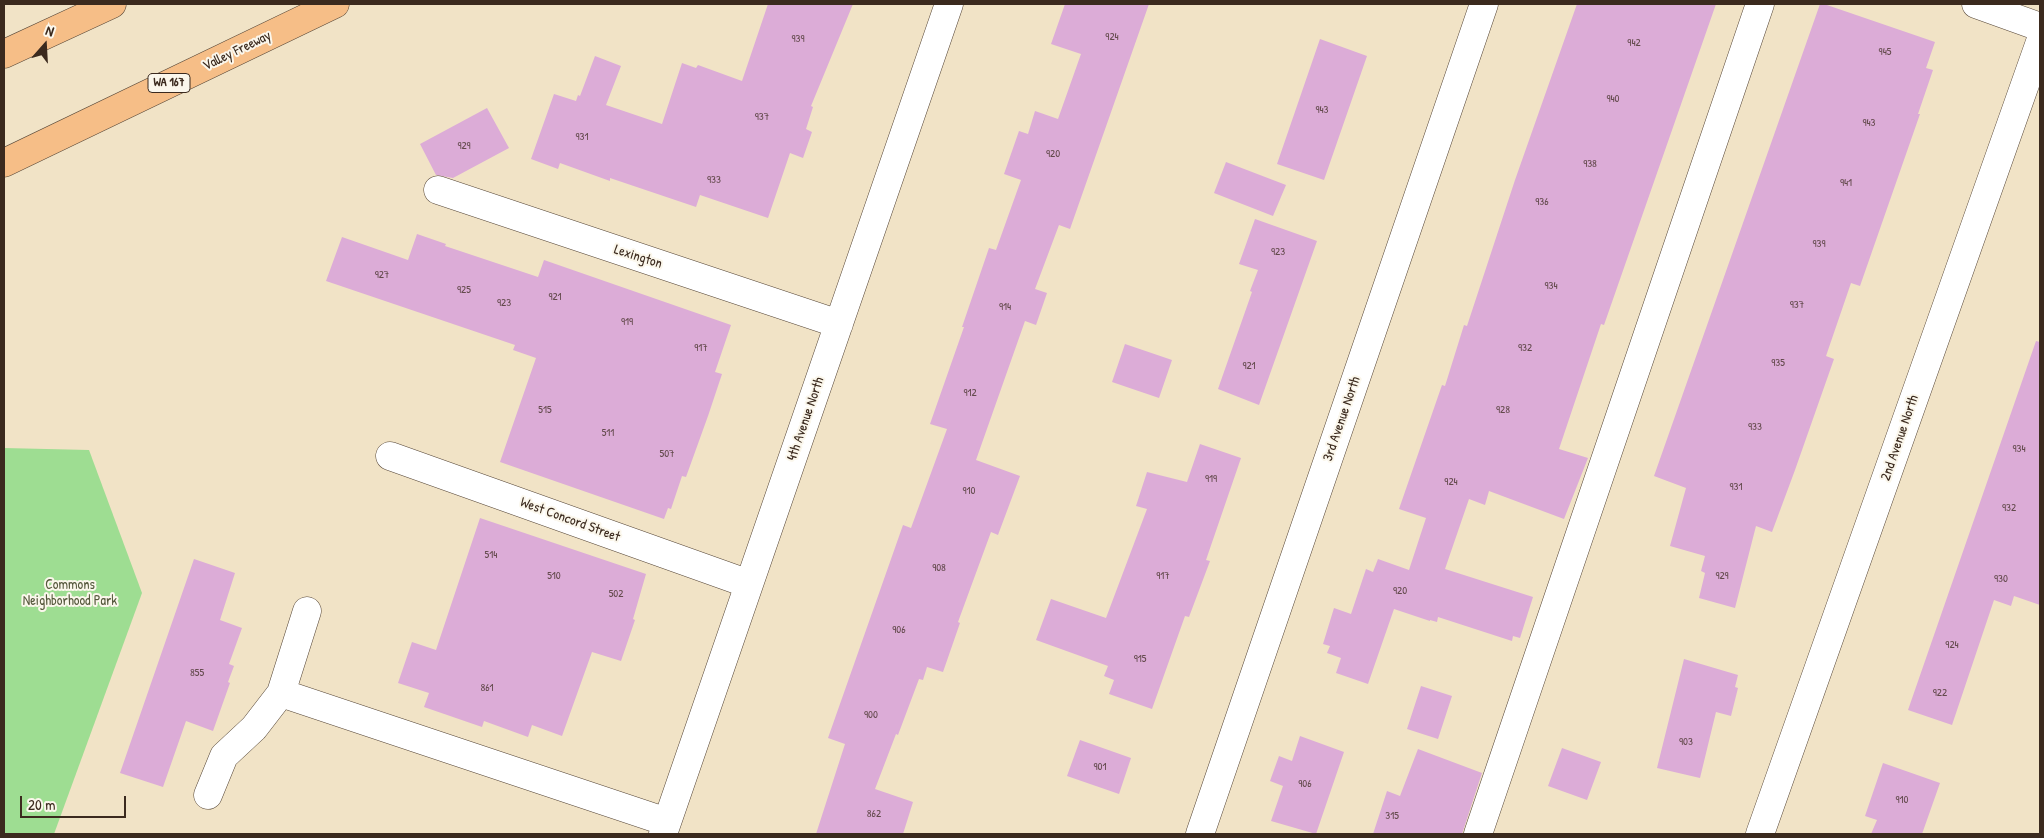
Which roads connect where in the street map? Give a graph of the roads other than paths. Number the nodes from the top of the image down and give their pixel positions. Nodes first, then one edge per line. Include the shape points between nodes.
1 (112, 4) edge
2 (335, 4) edge
3 (949, 4) edge
4 (1484, 4) edge
5 (1760, 4) edge
6 (1976, 4) edge
7 (2040, 27) edge
8 (2040, 42) edge
9 (4, 54) edge
10 (4, 163) edge
11 (438, 190) dead end
12 (839, 324) junction
13 (390, 456) dead end
14 (749, 584) junction
15 (307, 611) dead end
16 (281, 692) junction
17 (208, 795) dead end
18 (665, 828) edge
19 (1200, 834) edge
20 (1478, 834) edge
21 (1760, 834) edge

1 - 9 highway
2 - 10 highway, Valley Freeway / WA 167
3 - 12 street, 4th Avenue North
4 - 19 street, 3rd Avenue North
5 - 20 street
6 - 7 street
8 - 21 street, 2nd Avenue North
11 - 12 street, Lexington
12 - 14 street, 4th Avenue North
13 - 14 street, West Concord Street
14 - 18 street, 4th Avenue North
15 - 16 street
16 - 17 street via 254,728 224,756
16 - 18 street

